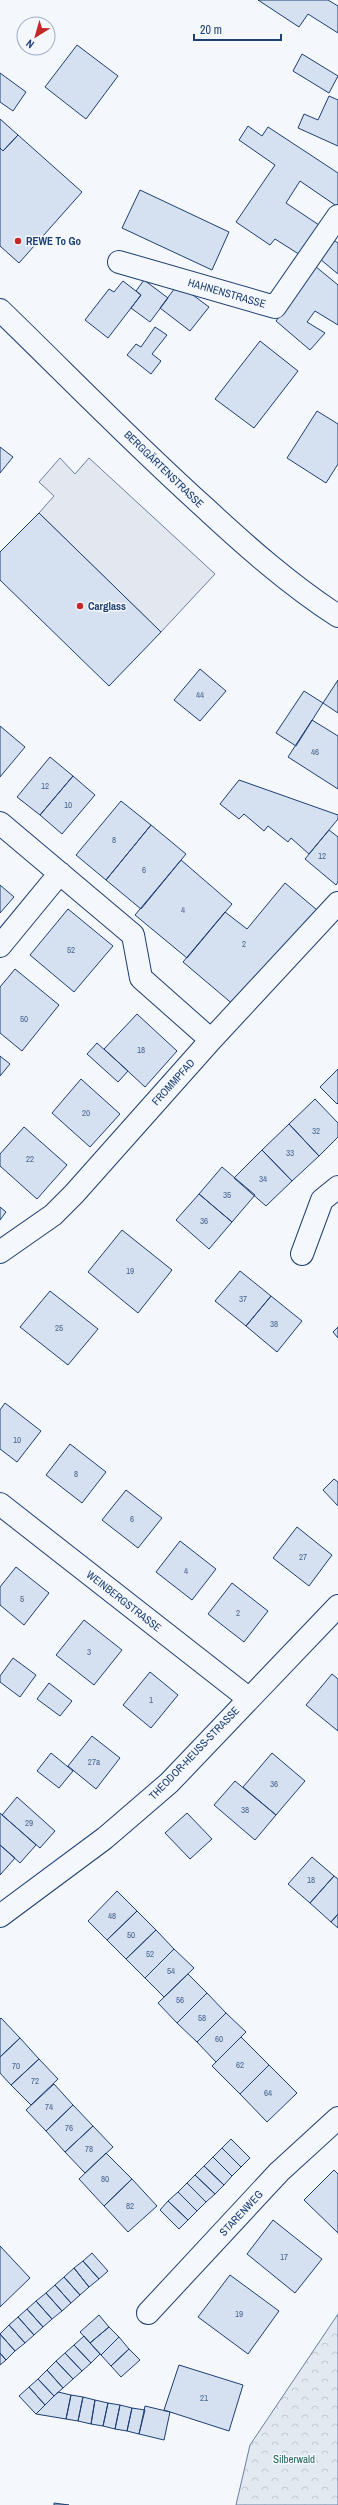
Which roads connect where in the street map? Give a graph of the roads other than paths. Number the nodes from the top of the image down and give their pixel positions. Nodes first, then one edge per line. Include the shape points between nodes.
1 (338, 216) edge
2 (119, 262) dead end
3 (0, 310) edge
4 (338, 616) edge
5 (0, 823) edge
6 (60, 873) junction
7 (338, 903) edge
8 (0, 946) edge
9 (211, 1040) junction
10 (338, 1187) edge
11 (0, 1252) edge
12 (302, 1254) dead end
13 (0, 1504) edge
14 (338, 1606) edge
15 (248, 1698) junction
16 (0, 1916) edge
17 (338, 2118) edge
18 (148, 2313) dead end

1 - 2 street, HAHNENSTRASSE via 275,307
3 - 4 street, BERGGÄRTENSTRASSE via 167,474 221,523
5 - 6 street
6 - 8 street
6 - 9 street via 133,935 141,978
7 - 9 street, FROMMPFAD
9 - 11 street, FROMMPFAD via 74,1194 47,1219
10 - 12 street via 322,1200
13 - 15 street, WEINBERGSTRASSE
14 - 15 street, THEODOR-HEUSS-STRASSE
15 - 16 street, THEODOR-HEUSS-STRASSE via 168,1783 105,1838
17 - 18 street, STARENWEG via 279,2172

